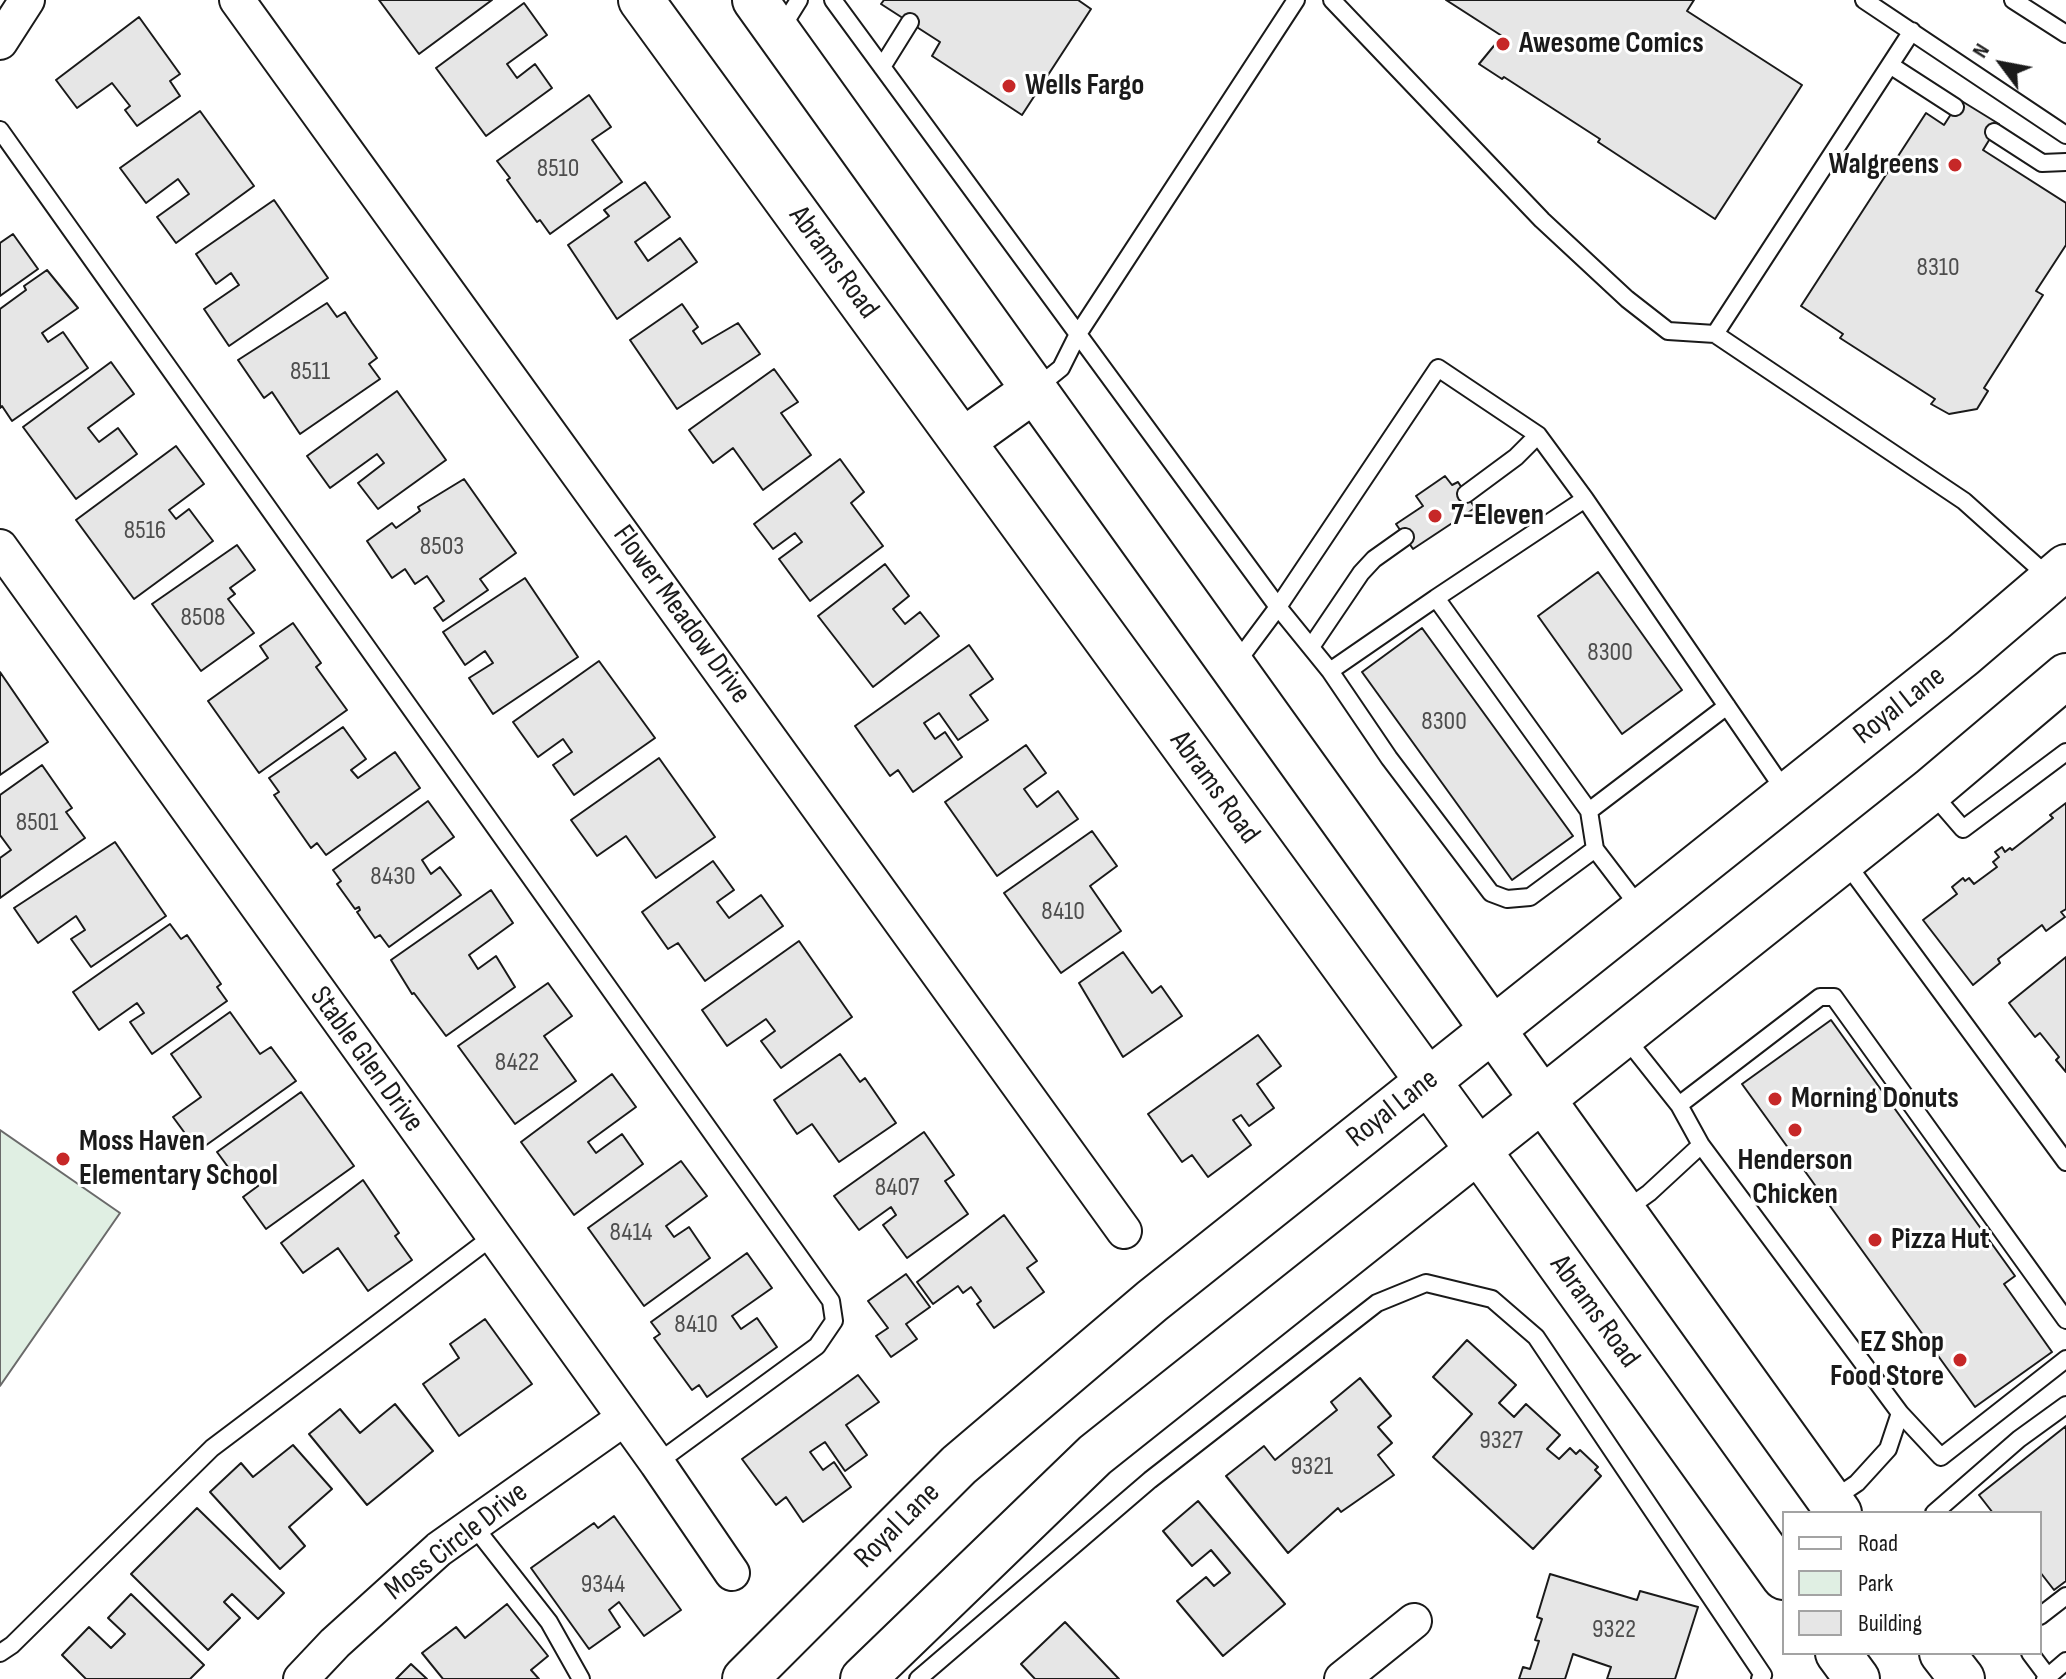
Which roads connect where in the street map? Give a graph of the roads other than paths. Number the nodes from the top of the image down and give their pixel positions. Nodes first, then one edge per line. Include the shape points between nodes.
1 (27, 0) edge
2 (237, 0) edge
3 (641, 0) edge
4 (833, 0) edge
5 (1296, 0) edge
6 (1332, 0) edge
7 (1864, 0) edge
8 (2013, 0) edge
9 (777, 11) edge
10 (910, 22) dead end
11 (1912, 31) junction
12 (2066, 34) edge
13 (0, 42) edge
14 (1890, 65) junction
15 (882, 67) junction
16 (1955, 107) dead end
17 (0, 130) edge
18 (1994, 132) dead end
19 (2066, 135) edge
20 (2066, 162) edge
21 (1078, 334) junction
22 (1715, 334) junction
23 (1034, 390) junction
24 (1538, 435) junction
25 (963, 441) junction
26 (1466, 494) dead end
27 (1585, 499) junction
28 (1405, 537) dead end
29 (0, 547) edge
30 (2062, 579) edge
31 (1436, 598) junction
32 (1278, 607) junction
33 (1311, 647) junction
34 (1233, 667) junction
35 (1330, 671) junction
36 (2066, 676) edge
37 (1727, 706) junction
38 (2066, 752) edge
39 (1930, 791) junction
40 (1788, 795) junction
41 (1589, 811) junction
42 (1595, 849) junction
43 (1843, 859) junction
44 (1642, 911) junction
45 (1492, 1030) junction
46 (1623, 1035) junction
47 (1428, 1081) junction
48 (1541, 1100) junction
49 (1679, 1105) junction
50 (1701, 1145) junction
51 (1478, 1150) junction
52 (2066, 1162) edge
53 (1622, 1212) junction
54 (1124, 1231) dead end
55 (492, 1237) junction
56 (2066, 1320) edge
57 (2066, 1359) edge
58 (2066, 1405) edge
59 (1900, 1413) junction
60 (623, 1419) junction
61 (657, 1463) junction
62 (1835, 1507) edge
63 (1936, 1511) edge
64 (473, 1525) junction
65 (732, 1573) dead end
66 (1782, 1574) edge
67 (2066, 1596) edge
68 (2042, 1614) edge
69 (1414, 1621) dead end
70 (0, 1653) edge
71 (1839, 1655) edge
72 (1944, 1655) edge
73 (2031, 1655) edge
74 (2066, 1661) edge
75 (1763, 1678) edge
76 (2046, 1678) edge
77 (301, 1679) edge
78 (581, 1679) edge
79 (745, 1679) edge
80 (863, 1679) edge
81 (918, 1679) edge
82 (1342, 1679) edge
83 (1857, 1679) edge
84 (1962, 1679) edge

1 - 13 street
2 - 54 street, Flower Meadow Drive
3 - 25 main road, Abrams Road
4 - 15 lane
5 - 21 lane
6 - 22 lane via 1542,220 1627,299 1668,331
7 - 11 lane
8 - 12 lane
9 - 23 main road
10 - 15 lane
11 - 14 lane
11 - 19 lane
14 - 16 lane
14 - 22 lane
15 - 21 lane
17 - 61 lane via 831,1301 834,1321 817,1346
18 - 20 lane via 2042,163
21 - 23 lane via 1061,368
21 - 32 lane
22 - 30 lane via 1964,501
23 - 25 main road
23 - 34 main road
24 - 26 lane
24 - 27 lane
24 - 32 lane via 1438,368
25 - 47 main road, Abrams Road
27 - 31 lane
27 - 37 lane
28 - 33 lane via 1361,573
29 - 55 street, Stable Glen Drive
30 - 40 main road, Royal Lane
31 - 35 lane
31 - 41 lane
32 - 33 lane
32 - 34 lane
33 - 35 lane
34 - 45 main road
35 - 42 lane via 1491,893 1507,899 1530,897
36 - 39 main road
37 - 40 lane
37 - 41 lane
38 - 39 lane via 1963,829
39 - 43 main road
40 - 44 main road, Royal Lane
41 - 42 lane
42 - 44 lane
43 - 46 main road
43 - 52 lane
44 - 45 main road, Royal Lane
45 - 47 main road, Royal Lane
45 - 48 main road
46 - 48 main road
46 - 49 lane
47 - 51 main road, Abrams Road
47 - 79 main road, Royal Lane via 1152,1301 959,1465
48 - 51 main road
48 - 53 main road
49 - 50 lane
49 - 56 lane via 1820,997 1834,997
50 - 53 lane
50 - 59 lane
51 - 66 main road, Abrams Road
51 - 80 main road via 1095,1455
53 - 62 main road
55 - 60 street, Stable Glen Drive
55 - 70 lane via 212,1448
57 - 59 lane via 1941,1457
58 - 63 lane
59 - 62 lane via 1888,1449
60 - 61 street, Stable Glen Drive
60 - 64 street, Moss Circle Drive
61 - 65 street, Stable Glen Drive
64 - 77 street, Moss Circle Drive via 439,1549
64 - 78 lane via 549,1622
67 - 68 lane
69 - 82 street
71 - 83 main road
72 - 84 main road
73 - 76 lane
74 - 76 lane
75 - 81 lane via 1536,1337 1492,1299 1426,1283 1377,1303 1150,1480

